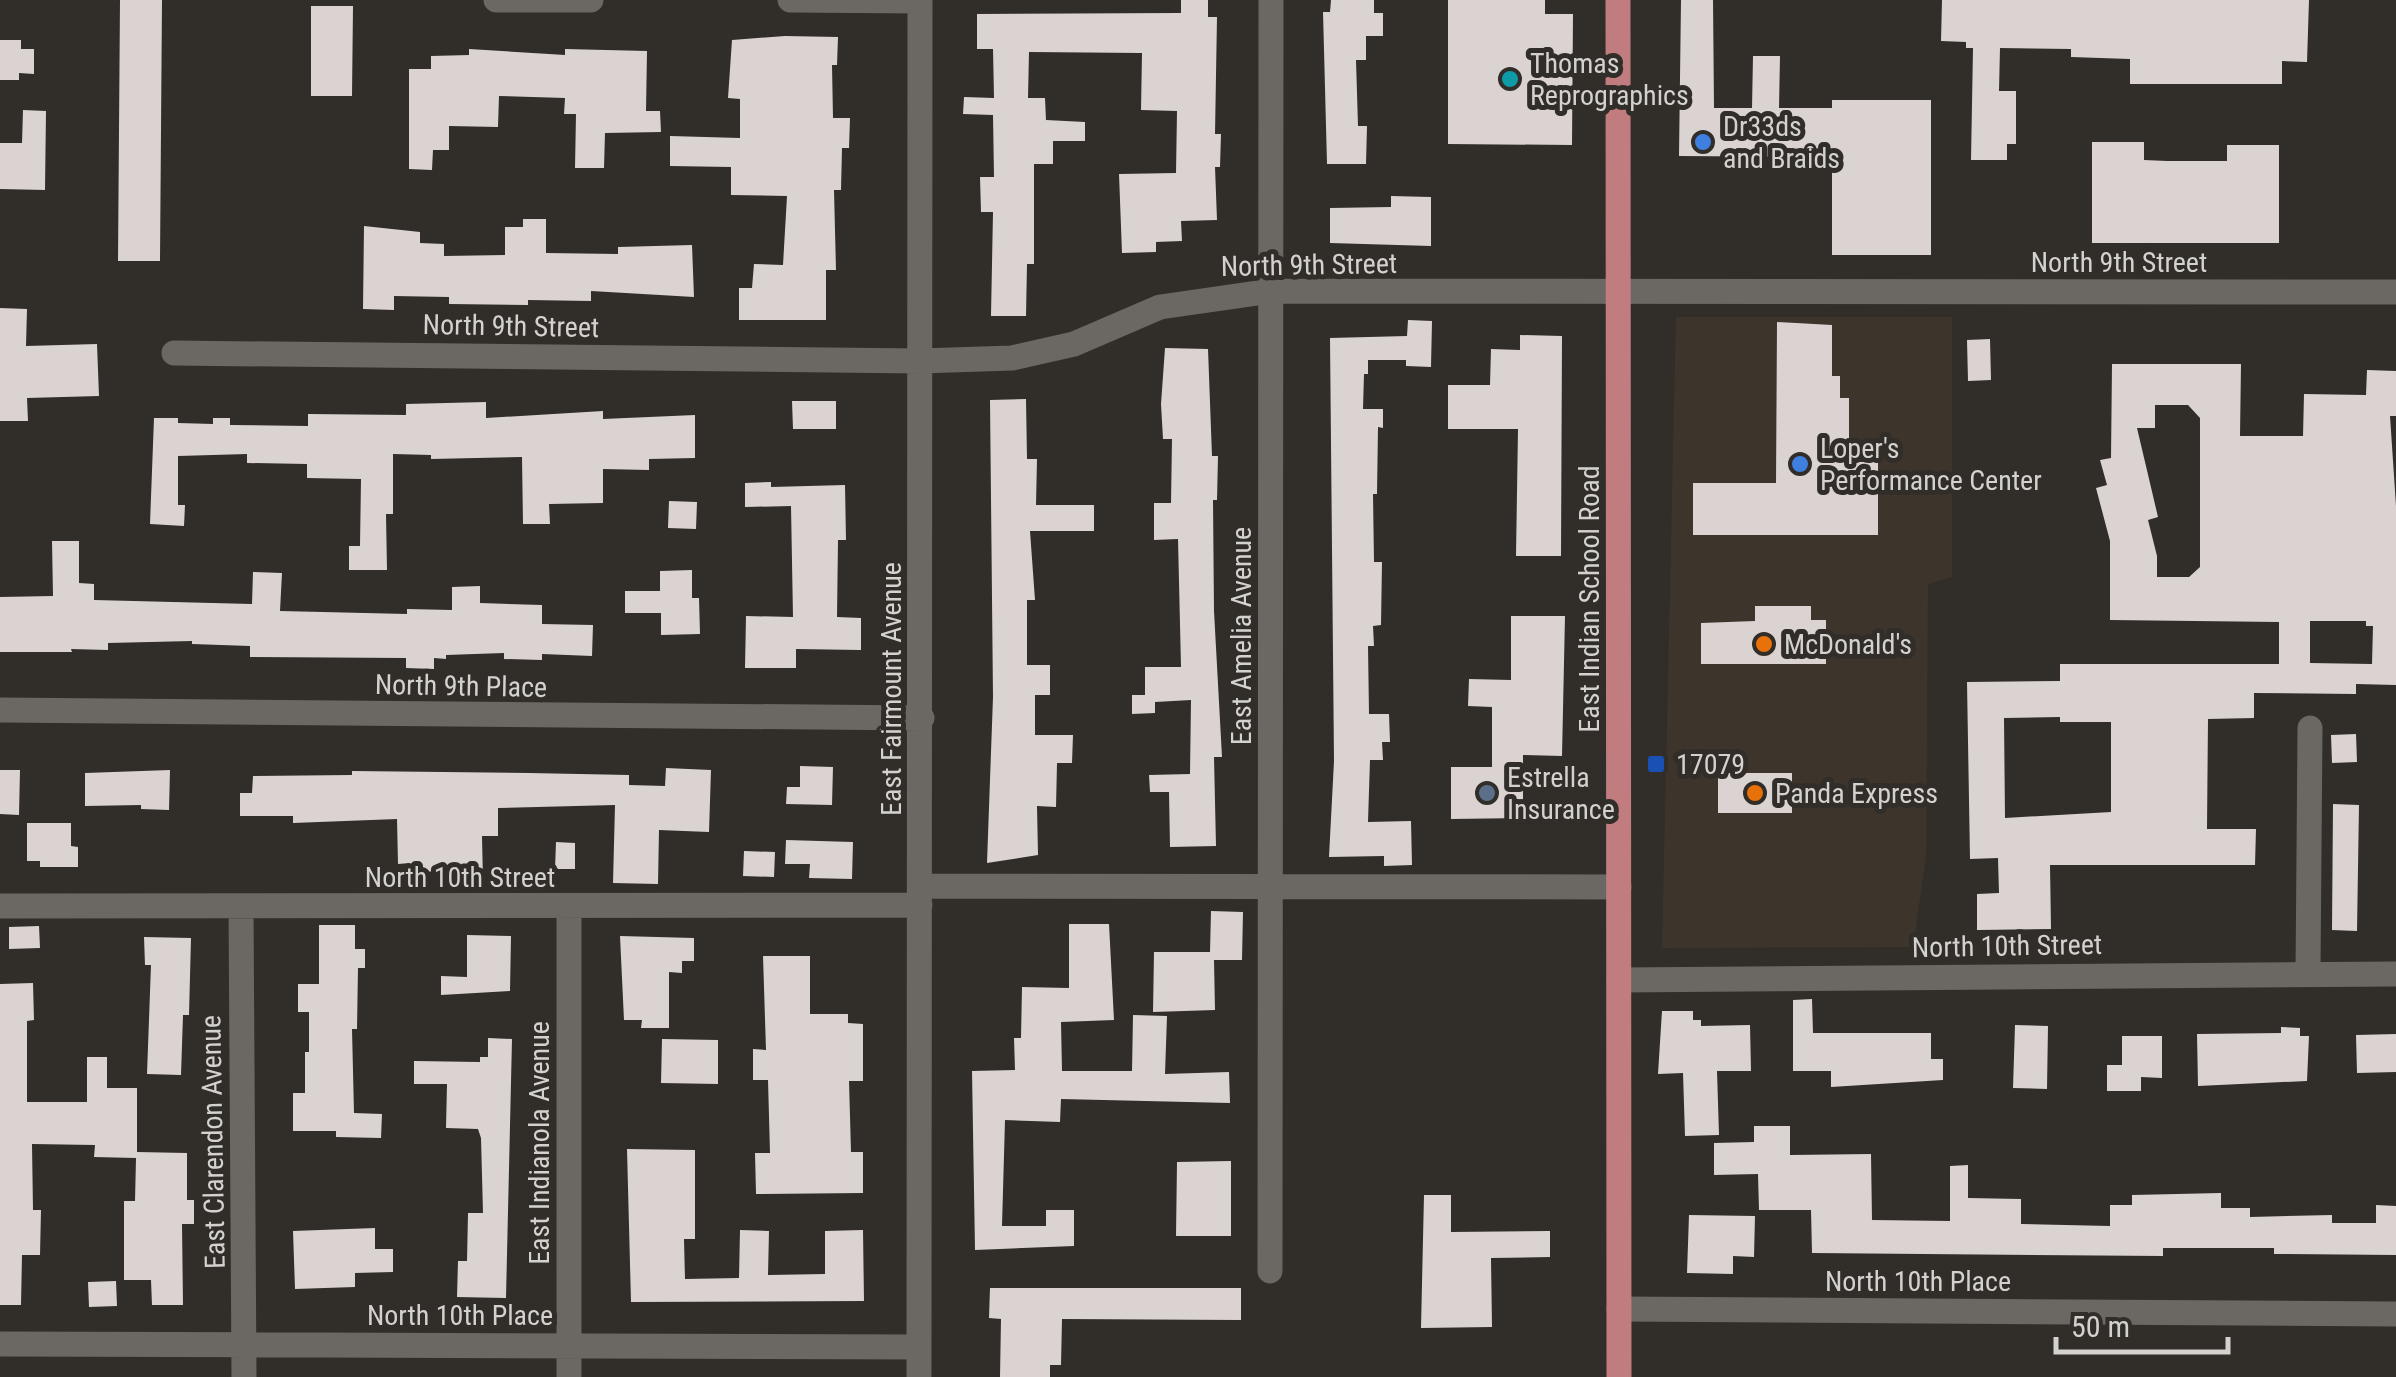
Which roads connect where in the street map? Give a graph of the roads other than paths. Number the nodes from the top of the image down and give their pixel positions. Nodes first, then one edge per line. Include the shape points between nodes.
1 (496, 0) edge
2 (591, 0) edge
3 (790, 0) edge
4 (1271, 0) edge
5 (1618, 0) edge
6 (920, 1) edge
7 (1271, 291) junction
8 (2396, 292) edge
9 (1618, 293) junction
10 (174, 353) dead end
11 (920, 362) junction
12 (0, 710) edge
13 (922, 718) junction
14 (2310, 728) dead end
15 (1270, 884) junction
16 (1619, 887) junction
17 (920, 896) junction
18 (0, 906) edge
19 (240, 906) junction
20 (568, 908) junction
21 (2308, 974) junction
22 (2396, 974) edge
23 (1619, 980) junction
24 (1270, 1272) dead end
25 (1620, 1309) junction
26 (2396, 1314) edge
27 (0, 1344) edge
28 (245, 1344) junction
29 (568, 1346) junction
30 (919, 1347) junction
31 (244, 1377) edge
32 (568, 1377) edge
33 (919, 1377) edge
34 (1619, 1377) edge

1 - 2 street
3 - 6 street
4 - 7 street, East Amelia Avenue
5 - 9 main road, East Indian School Road
6 - 11 street, East Fairmount Avenue
7 - 9 street, North 9th Street
7 - 11 street, North 9th Street via 1160,307 1074,344 1012,358
7 - 15 street, East Amelia Avenue
8 - 9 street, North 9th Street
9 - 16 main road, East Indian School Road
10 - 11 street, North 9th Street
11 - 13 street, East Fairmount Avenue
12 - 13 street, North 9th Place
13 - 17 street, East Fairmount Avenue
14 - 21 street
15 - 16 street, North 10th Street
15 - 17 street, North 10th Street
15 - 24 street, East Amelia Avenue
16 - 23 main road, East Indian School Road
17 - 20 street, North 10th Street
17 - 30 street, East Fairmount Avenue
18 - 19 street, North 10th Street
19 - 20 street, North 10th Street
19 - 28 street, East Clarendon Avenue
20 - 29 street, East Indianola Avenue
21 - 22 street, North 10th Street
21 - 23 street, North 10th Street
23 - 25 main road, East Indian School Road
25 - 26 street, North 10th Place
25 - 34 main road, East Indian School Road
27 - 28 street, North 10th Place
28 - 29 street, North 10th Place
28 - 31 street, East Clarendon Avenue
29 - 30 street, North 10th Place
29 - 32 street, East Indianola Avenue
30 - 33 street, East Fairmount Avenue

